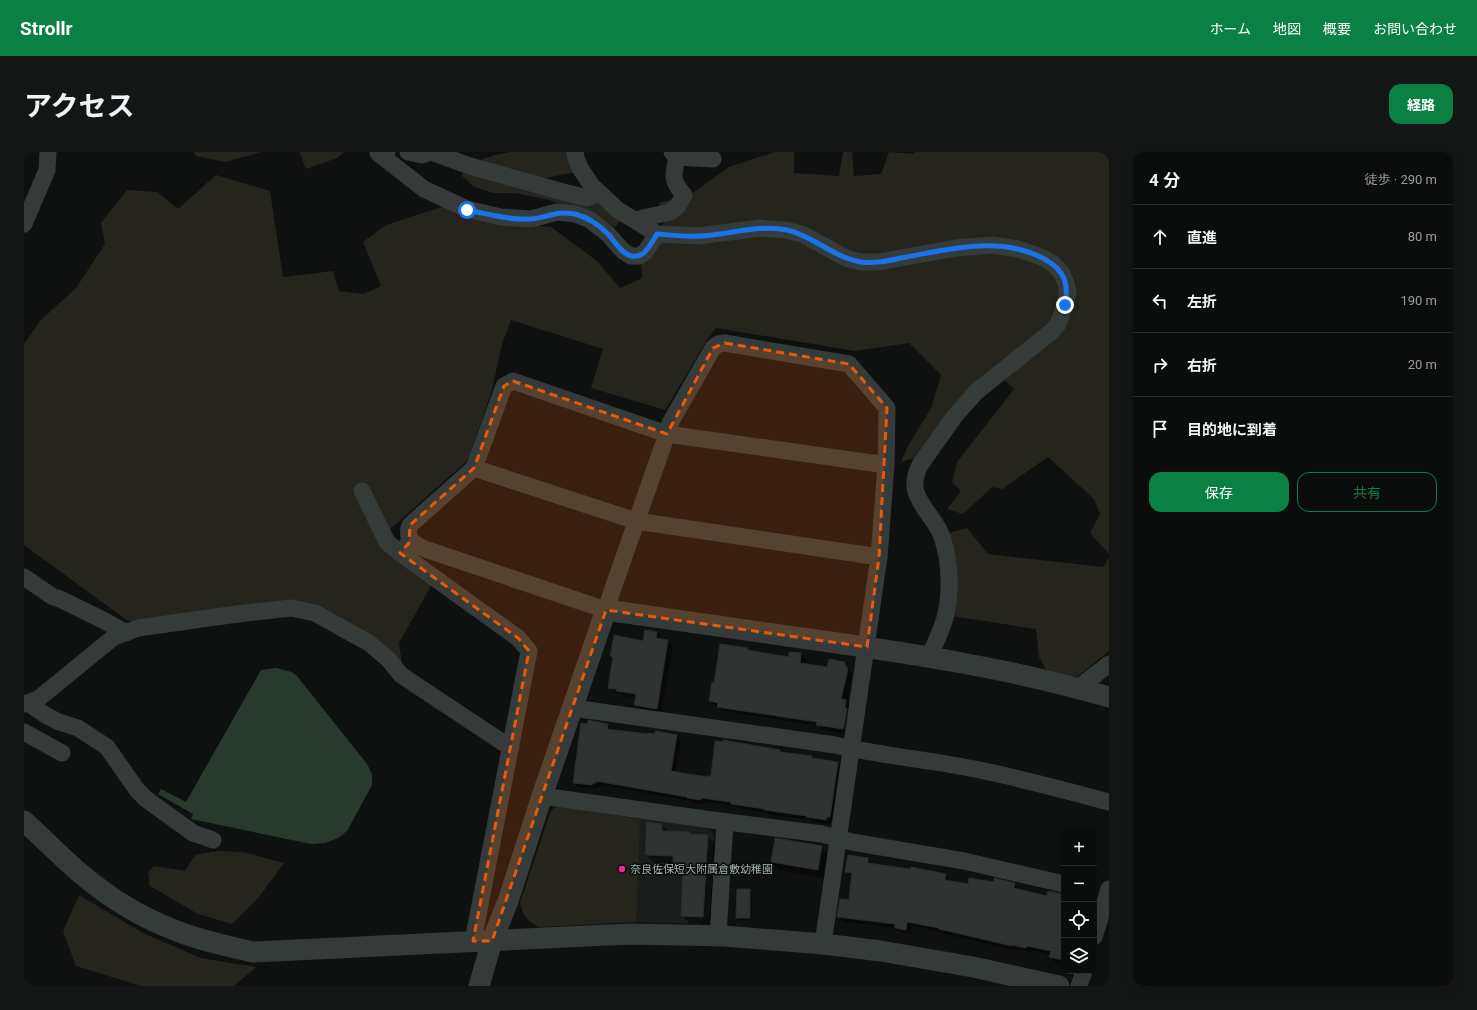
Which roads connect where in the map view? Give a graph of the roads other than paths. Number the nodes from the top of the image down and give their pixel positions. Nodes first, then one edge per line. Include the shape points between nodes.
1 (48, 152) edge
2 (387, 152) edge
3 (408, 152) edge
4 (431, 152) edge
5 (575, 152) edge
6 (674, 154) edge
7 (713, 159) dead end
8 (599, 193) junction
9 (635, 220) junction
10 (24, 224) edge
11 (657, 234) junction
12 (667, 434) junction
13 (886, 465) junction
14 (474, 468) junction
15 (362, 491) dead end
16 (636, 521) junction
17 (406, 546) junction
18 (879, 558) junction
19 (24, 578) edge
20 (606, 610) junction
21 (126, 633) junction
22 (867, 648) junction
23 (929, 656) junction
24 (1109, 664) edge
25 (1078, 688) junction
26 (1109, 697) edge
27 (26, 703) edge
28 (573, 708) junction
29 (24, 732) edge
30 (511, 748) junction
31 (852, 749) junction
32 (62, 753) dead end
33 (542, 796) junction
34 (1109, 802) edge
35 (24, 821) edge
36 (725, 822) junction
37 (839, 838) junction
38 (213, 840) dead end
39 (1061, 883) edge
40 (1105, 893) edge
41 (1097, 925) edge
42 (718, 936) junction
43 (483, 941) junction
44 (822, 944) junction
45 (1083, 974) edge
46 (479, 986) edge
47 (1059, 986) edge
48 (1079, 986) edge

1 - 10 street via 47,170
2 - 11 street via 378,153 424,189 467,210 501,217 531,219 557,212 576,214 590,220 608,234 622,251 631,256 640,256 646,251
3 - 4 street via 422,155
4 - 8 street via 470,166 563,192 588,198
5 - 8 street via 580,168
6 - 7 street
6 - 9 street via 673,174 676,185 684,196 670,212
8 - 9 street via 618,210
9 - 11 street
11 - 23 street via 699,236 760,228 785,230 802,234 848,259 862,262 878,262 956,248 993,245 1041,257 1061,272 1068,293 1058,324 976,392 954,417 916,473 916,495 940,531 949,583 946,615
12 - 13 street
12 - 13 street via 670,423 713,348 724,343 849,364 887,408
12 - 14 street via 513,381 504,386
12 - 16 street
13 - 18 street
14 - 16 street
14 - 17 street via 410,525
15 - 17 street via 387,542
16 - 18 street
16 - 20 street
17 - 20 street via 414,544
17 - 30 street via 518,638 529,651
18 - 22 street
19 - 21 street via 53,597
20 - 22 street
20 - 28 street
21 - 27 street via 114,638 38,699
21 - 30 street via 138,628 291,608 315,613 369,643 388,659 401,676
22 - 23 street
22 - 31 street
23 - 25 street
24 - 25 street
25 - 26 street
27 - 38 street via 59,722 78,728 108,747 146,799 192,833
28 - 31 street
28 - 33 street
29 - 32 street
30 - 43 street
31 - 34 street via 965,767
31 - 37 street
33 - 36 street
33 - 43 street via 508,901
35 - 43 street via 80,874 115,898 171,929 214,943 253,952
36 - 37 street
36 - 42 street
37 - 39 street via 964,861
37 - 44 street
40 - 41 street
42 - 43 street via 631,934
42 - 44 street
43 - 46 street
44 - 47 street via 973,966
45 - 48 street

